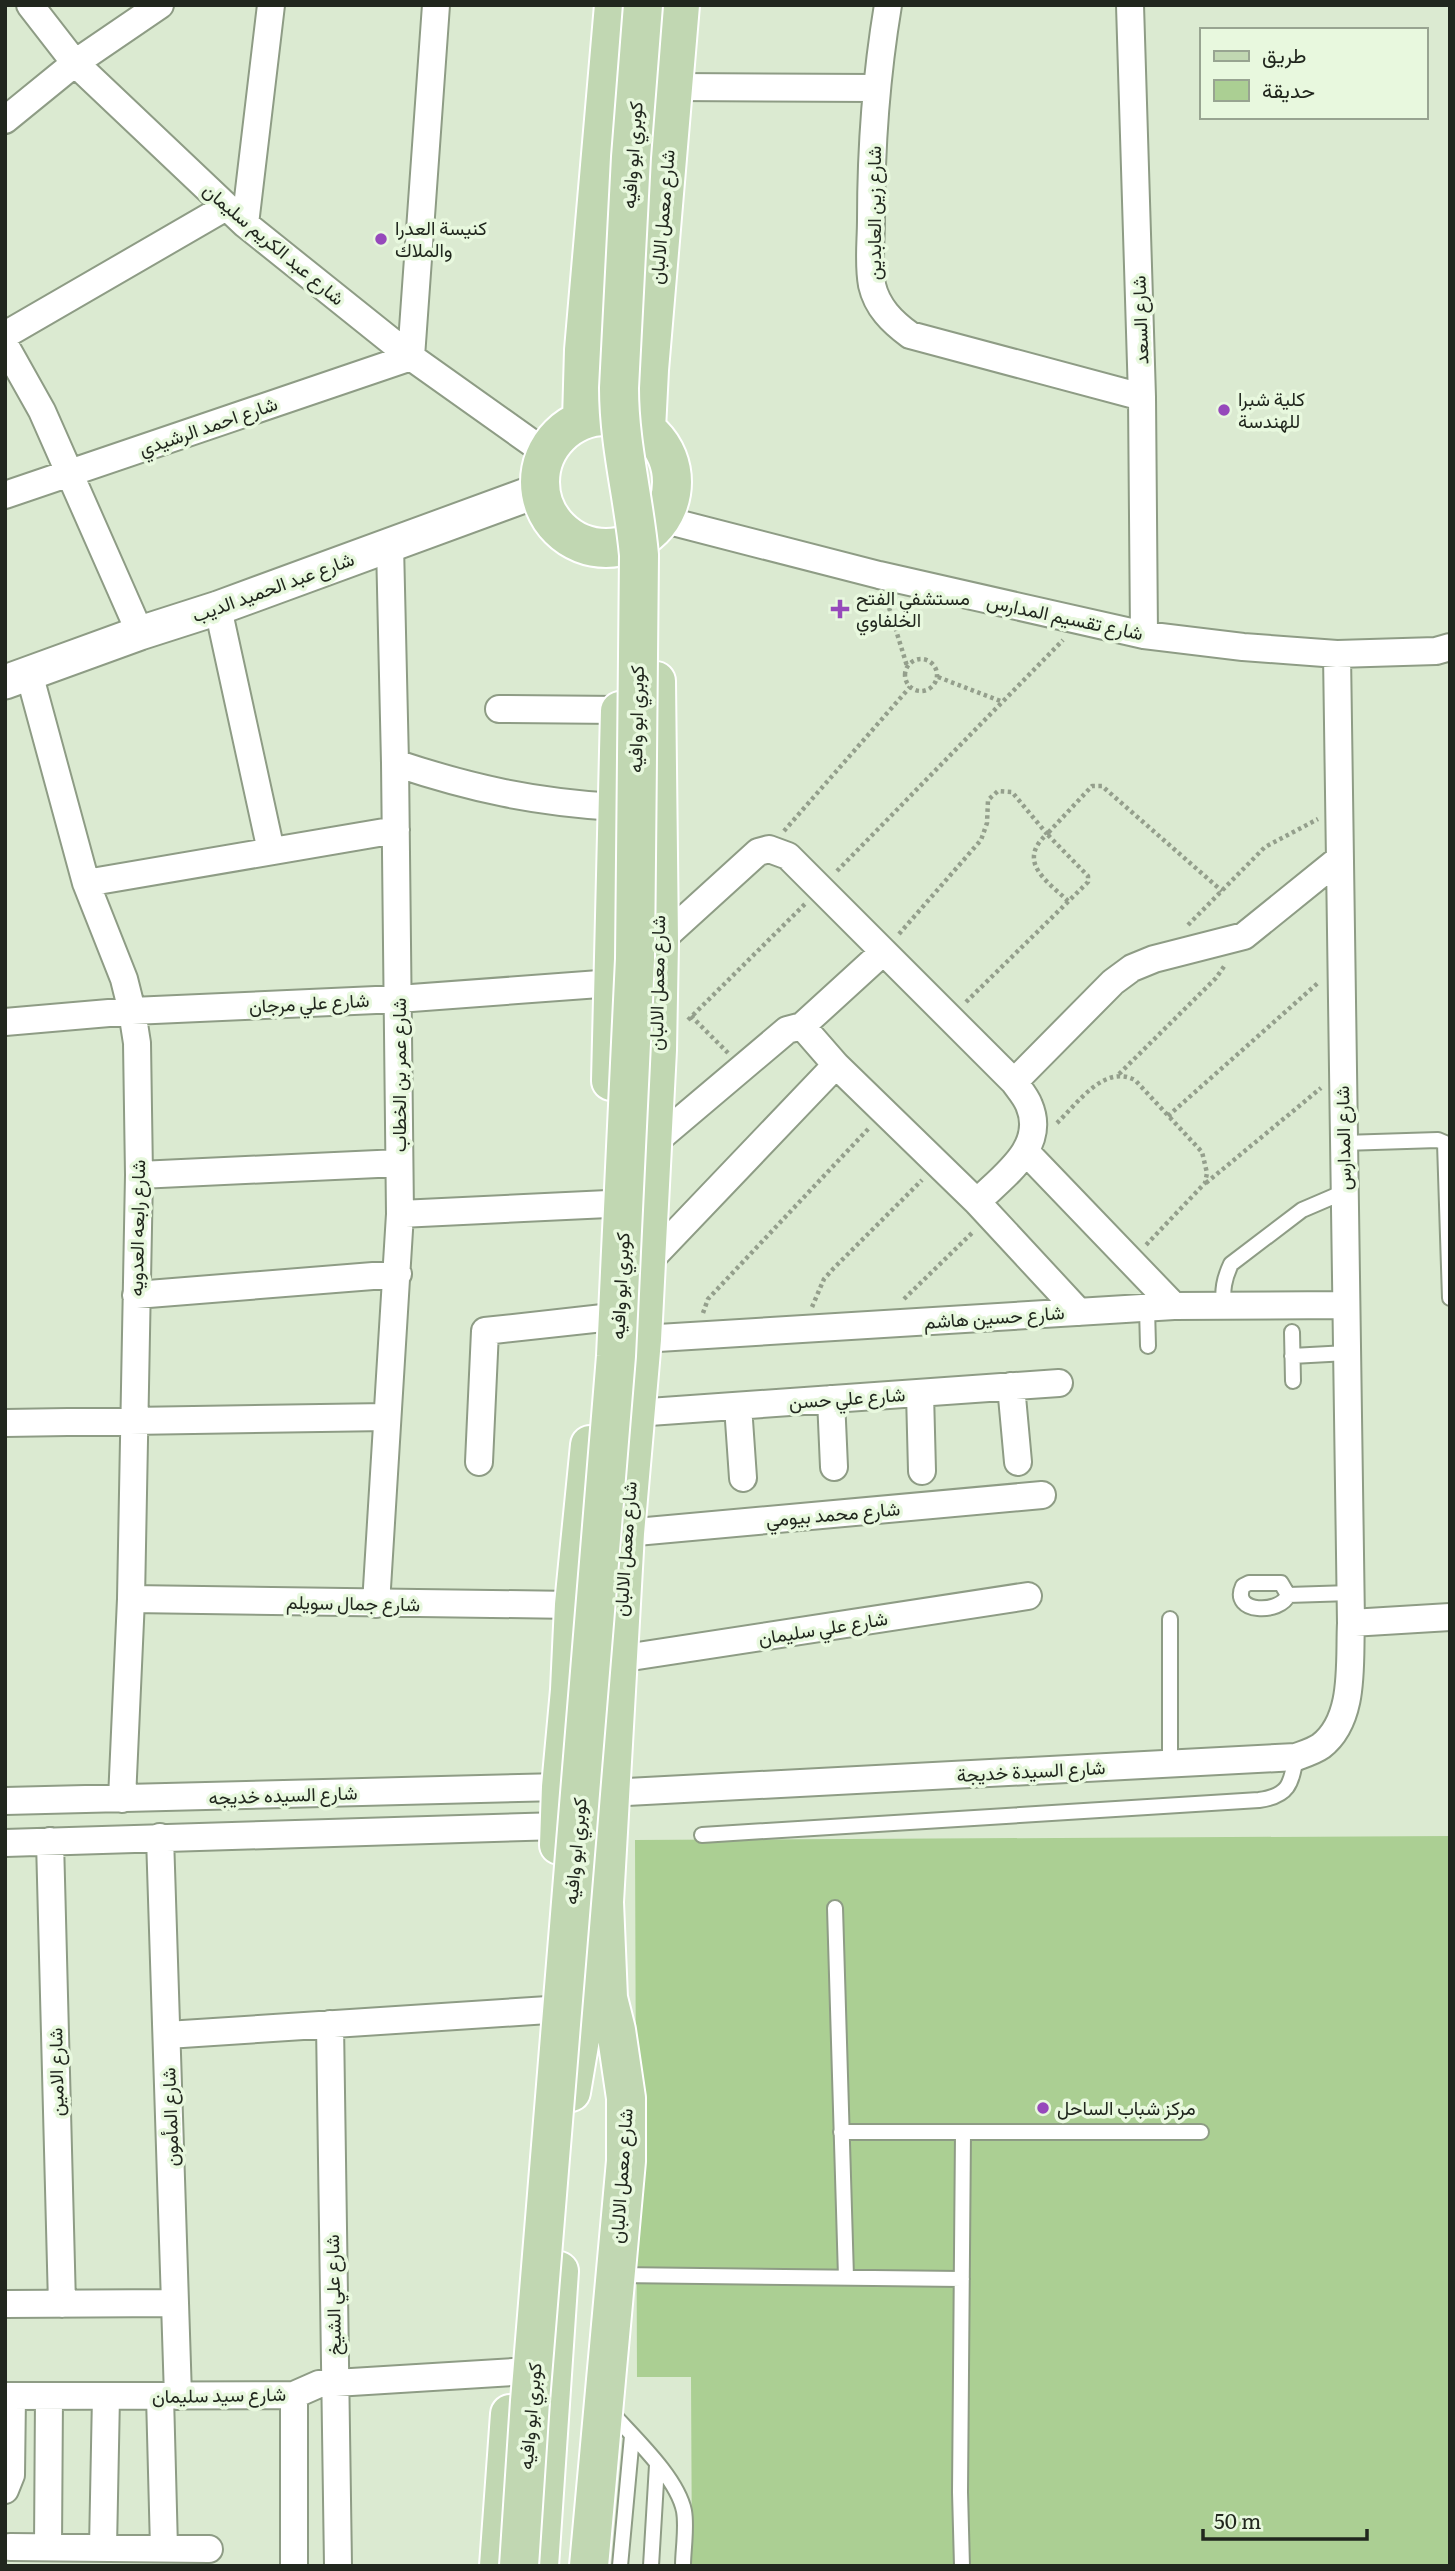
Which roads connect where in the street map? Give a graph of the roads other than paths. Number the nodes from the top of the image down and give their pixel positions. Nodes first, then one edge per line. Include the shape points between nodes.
1 (30, 5) edge
2 (160, 5) edge
3 (271, 5) edge
4 (436, 5) edge
5 (614, 5) edge
6 (643, 5) edge
7 (680, 5) edge
8 (888, 5) edge
9 (1130, 5) edge
10 (75, 63) junction
11 (674, 87) junction
12 (876, 88) junction
13 (5, 120) edge
14 (235, 215) junction
15 (5, 335) edge
16 (5, 345) edge
17 (411, 357) junction
18 (1142, 397) junction
19 (582, 420) junction
20 (646, 429) junction
21 (543, 472) junction
22 (70, 473) junction
23 (5, 495) edge
24 (646, 531) junction
25 (390, 545) junction
26 (218, 608) junction
27 (140, 633) junction
28 (1144, 635) junction
29 (1445, 650) edge
30 (1337, 654) junction
31 (17, 677) edge
32 (499, 709) dead end
33 (620, 710) junction
34 (395, 763) junction
35 (616, 807) junction
36 (396, 830) junction
37 (271, 851) junction
38 (1338, 860) junction
39 (86, 883) junction
40 (659, 942) junction
41 (882, 953) junction
42 (614, 983) junction
43 (398, 999) junction
44 (132, 1011) junction
45 (5, 1023) edge
46 (802, 1027) junction
47 (836, 1065) junction
48 (1014, 1082) junction
49 (1343, 1143) junction
50 (651, 1145) junction
51 (1026, 1152) junction
52 (399, 1163) junction
53 (139, 1175) junction
54 (1344, 1192) junction
55 (608, 1204) junction
56 (983, 1209) junction
57 (400, 1214) junction
58 (646, 1264) junction
59 (398, 1274) junction
60 (136, 1295) junction
61 (1450, 1298) edge
62 (1346, 1305) junction
63 (1174, 1306) junction
64 (1224, 1306) junction
65 (1147, 1308) junction
66 (1079, 1312) junction
67 (603, 1318) junction
68 (1292, 1332) dead end
69 (642, 1339) junction
70 (1148, 1346) dead end
71 (1347, 1353) junction
72 (1292, 1356) junction
73 (1293, 1381) dead end
74 (1059, 1383) dead end
75 (1011, 1386) junction
76 (920, 1393) junction
77 (831, 1399) junction
78 (738, 1406) junction
79 (635, 1413) junction
80 (387, 1417) junction
81 (134, 1421) junction
82 (5, 1423) edge
83 (480, 1462) dead end
84 (1018, 1462) dead end
85 (834, 1467) dead end
86 (922, 1471) dead end
87 (743, 1478) dead end
88 (1042, 1495) dead end
89 (625, 1532) junction
90 (1351, 1592) junction
91 (1288, 1595) dead end
92 (1028, 1596) dead end
93 (131, 1599) junction
94 (376, 1604) junction
95 (574, 1605) junction
96 (1450, 1617) edge
97 (1170, 1619) dead end
98 (1352, 1623) junction
99 (616, 1674) junction
100 (570, 1690) junction
101 (1296, 1757) junction
102 (1170, 1763) junction
103 (561, 1787) junction
104 (608, 1793) junction
105 (132, 1799) junction
106 (5, 1801) edge
107 (560, 1826) junction
108 (702, 1835) dead end
109 (152, 1837) junction
110 (50, 1841) junction
111 (5, 1843) edge
112 (604, 1902) junction
113 (835, 1908) dead end
114 (330, 2024) junction
115 (547, 2024) junction
116 (167, 2035) junction
117 (841, 2132) junction
118 (963, 2132) junction
119 (1201, 2132) dead end
120 (614, 2275) junction
121 (846, 2277) junction
122 (962, 2279) junction
123 (175, 2303) junction
124 (5, 2304) edge
125 (62, 2304) junction
126 (525, 2361) junction
127 (335, 2382) junction
128 (294, 2395) junction
129 (9, 2396) edge
130 (49, 2396) junction
131 (106, 2396) junction
132 (169, 2396) junction
133 (603, 2402) junction
134 (632, 2436) junction
135 (657, 2465) junction
136 (5, 2490) edge
137 (10, 2547) dead end
138 (103, 2548) junction
139 (164, 2549) junction
140 (209, 2549) dead end
141 (61, 2553) edge
142 (294, 2566) edge
143 (338, 2566) edge
144 (499, 2566) edge
145 (519, 2566) edge
146 (539, 2566) edge
147 (589, 2566) edge
148 (620, 2566) edge
149 (651, 2566) edge
150 (683, 2566) edge
151 (962, 2566) edge

1 - 10 street, شارع عبد الكريم سليمان
2 - 10 street
3 - 14 street
4 - 17 street
5 - 19 main road via 583,350
6 - 126 main road, كوبري ابو وافيه, bridge via 619,388 619,424 639,555 635,959 623,1238
7 - 11 main road, شارع معمل الالبان
8 - 12 street, شارع زين العابدين
9 - 18 street, شارع السعد
10 - 13 street
10 - 14 street, شارع عبد الكريم سليمان
11 - 12 street
11 - 20 main road, شارع معمل الالبان
12 - 18 street, شارع زين العابدين via 871,184 873,285 893,323 910,335
14 - 15 street
14 - 17 street, شارع عبد الكريم سليمان
16 - 22 street
17 - 21 street, شارع عبد الكريم سليمان
17 - 22 street, شارع احمد الرشيدي
18 - 28 street, شارع السعد
19 - 20 main road via 611,415
19 - 21 main road via 557,437
20 - 24 main road via 663,448 671,471 670,496
21 - 24 main road via 547,512 570,538 603,548
21 - 25 street, شارع عبد الحميد الديب
22 - 23 street, شارع احمد الرشيدي
22 - 27 street
24 - 28 street, شارع تقسيم المدارس via 879,575
24 - 33 main road
24 - 40 main road, شارع معمل الالبان
25 - 26 street, شارع عبد الحميد الديب
25 - 34 street, شارع عمر بن الخطاب
26 - 27 street, شارع عبد الحميد الديب
26 - 37 street
27 - 31 street, شارع عبد الحميد الديب
28 - 30 street, شارع تقسيم المدارس
29 - 30 street, شارع تقسيم المدارس
30 - 38 street, شارع المدارس
31 - 39 street, شارع رابعه العدويه
32 - 33 street
33 - 35 main road
34 - 35 street via 452,783 510,796
34 - 36 street, شارع عمر بن الخطاب
35 - 42 main road
36 - 37 street
36 - 43 street, شارع عمر بن الخطاب
37 - 39 street
38 - 48 street via 1244,936 1132,968
38 - 49 street, شارع المدارس
39 - 44 street, شارع رابعه العدويه
40 - 41 street via 758,852 769,849 788,856
40 - 50 main road, شارع معمل الالبان
41 - 46 street
41 - 48 street
42 - 43 street, شارع علي مرجان
42 - 55 main road
43 - 44 street, شارع علي مرجان
43 - 52 street, شارع عمر بن الخطاب
44 - 45 street, شارع علي مرجان
44 - 53 street, شارع رابعه العدويه via 137,1043
46 - 47 street
46 - 50 street via 787,1030
47 - 56 street
47 - 58 street
48 - 51 street via 1034,1120
49 - 54 street, شارع المدارس
49 - 61 lane via 1445,1143
50 - 58 main road, شارع معمل الالبان
51 - 56 street
51 - 63 street
52 - 53 street
52 - 57 street, شارع عمر بن الخطاب
53 - 60 street, شارع رابعه العدويه
54 - 62 street, شارع المدارس
54 - 64 lane via 1302,1210 1231,1264 1225,1277
55 - 57 street
55 - 67 main road
56 - 66 street
57 - 59 street, شارع عمر بن الخطاب
58 - 69 main road, شارع معمل الالبان
59 - 60 street
59 - 80 street, شارع عمر بن الخطاب
60 - 81 street, شارع رابعه العدويه
62 - 64 street, شارع حسين هاشم
62 - 71 street, شارع المدارس
63 - 64 street, شارع حسين هاشم
63 - 65 street, شارع حسين هاشم
65 - 66 street, شارع حسين هاشم
65 - 70 lane
66 - 69 street, شارع حسين هاشم
67 - 83 street via 485,1331
67 - 95 main road
68 - 72 lane
69 - 79 main road, شارع معمل الالبان
71 - 72 lane
71 - 90 street, شارع المدارس
72 - 73 lane
74 - 75 street, شارع علي حسن
75 - 76 street, شارع علي حسن
75 - 84 street
76 - 77 street, شارع علي حسن
76 - 86 street
77 - 78 street, شارع علي حسن
77 - 85 street
78 - 79 street, شارع علي حسن
78 - 87 street
79 - 89 main road, شارع معمل الالبان
80 - 81 street
80 - 94 street, شارع عمر بن الخطاب
81 - 82 street
81 - 93 street, شارع رابعه العدويه
88 - 89 street, شارع محمد بيومي
89 - 99 main road, شارع معمل الالبان
90 - 91 lane
90 - 98 street, شارع المدارس
92 - 99 street, شارع علي سليمان
93 - 94 street, شارع جمال سويلم
93 - 105 street, شارع رابعه العدويه
94 - 95 street, شارع جمال سويلم
95 - 100 main road
96 - 98 street
97 - 102 lane
98 - 101 street, شارع السيدة خديجة via 1346,1706 1335,1733 1319,1748
99 - 100 main road
99 - 104 main road, شارع معمل الالبان
100 - 103 main road
101 - 102 street, شارع السيدة خديجة
101 - 108 lane via 1285,1791 1259,1800
102 - 104 street, شارع السيدة خديجة
103 - 105 street, شارع السيده خديجه
103 - 107 main road
104 - 112 main road, شارع معمل الالبان
105 - 106 street, شارع السيده خديجه
105 - 109 street, شارع رابعه العدويه
107 - 109 street, شارع السيده خديجه
107 - 115 main road
109 - 110 street, شارع السيده خديجه
109 - 116 street, شارع المأمون
110 - 111 street, شارع السيده خديجه
110 - 125 street, شارع الامين
112 - 120 main road, شارع معمل الالبان via 608,1998 626,2098 626,2161
112 - 146 main road, كوبري ابو وافيه via 571,2090
113 - 117 lane
114 - 115 street
114 - 116 street
114 - 127 street, شارع علي الشيخ
115 - 126 main road
115 - 126 main road, bridge
116 - 123 street, شارع المأمون
117 - 118 lane
117 - 121 lane
118 - 119 lane
118 - 122 lane
120 - 121 lane
120 - 133 main road, شارع معمل الالبان
121 - 122 lane
122 - 151 lane
123 - 125 street
123 - 132 street, شارع المأمون
124 - 125 street
126 - 127 street, شارع سيد سليمان
126 - 144 main road
126 - 145 main road, كوبري ابو وافيه, bridge via 530,2401
127 - 128 street, شارع سيد سليمان
127 - 143 street, شارع علي الشيخ
128 - 132 street, شارع سيد سليمان
128 - 142 street
129 - 130 street, شارع سيد سليمان
129 - 136 street via 11,2475
130 - 131 street, شارع سيد سليمان
130 - 141 street
131 - 132 street, شارع سيد سليمان
131 - 138 street
132 - 139 street, شارع المأمون
133 - 134 lane
133 - 147 main road, شارع معمل الالبان
134 - 135 lane
134 - 148 lane
135 - 149 lane
135 - 150 lane via 680,2497 685,2514
137 - 141 street
138 - 139 street
138 - 141 street
139 - 140 street

